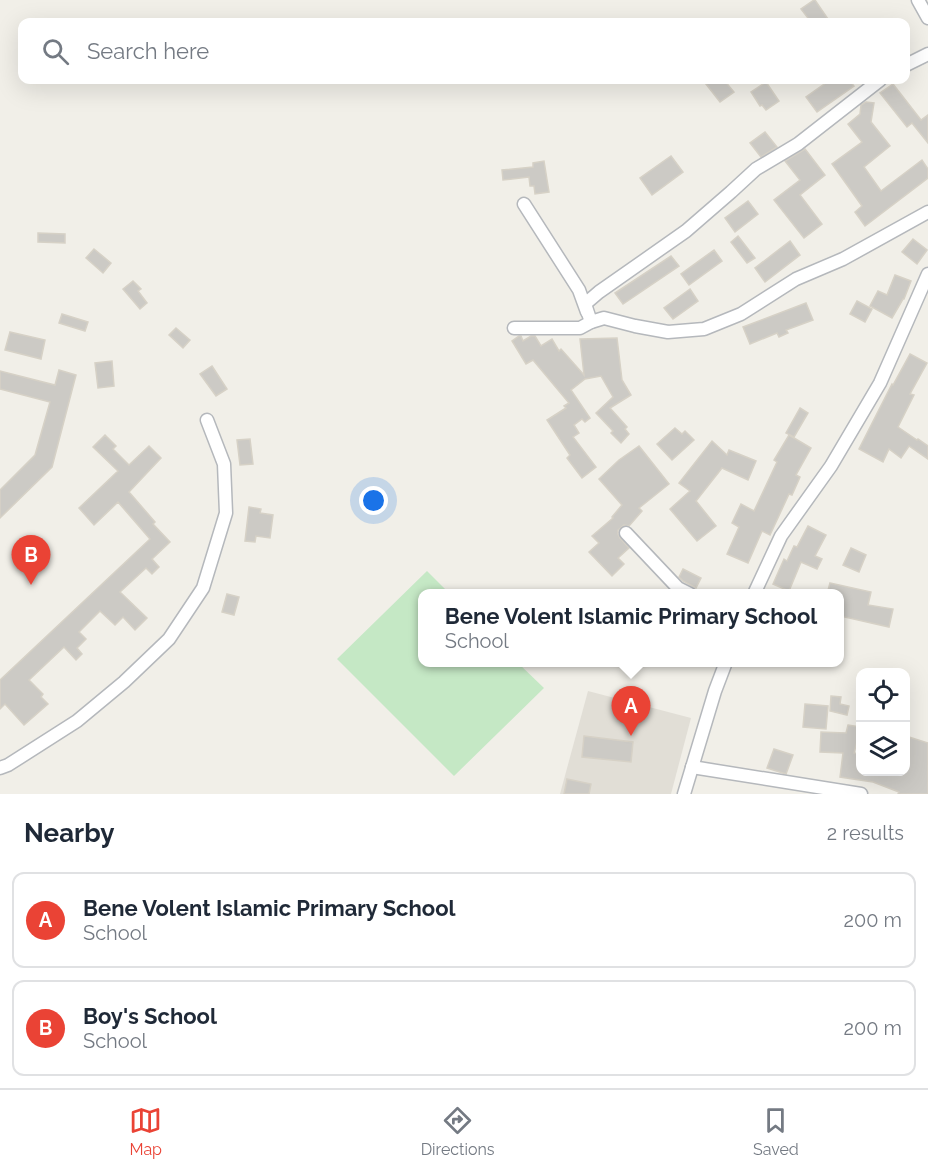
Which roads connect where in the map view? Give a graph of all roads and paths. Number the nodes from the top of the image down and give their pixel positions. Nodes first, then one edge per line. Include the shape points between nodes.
1 (918, 0) edge
2 (928, 18) edge
3 (928, 54) edge
4 (910, 63) edge
5 (875, 84) edge
6 (524, 204) dead end
7 (928, 212) edge
8 (928, 274) edge
9 (591, 322) junction
10 (514, 328) dead end
11 (207, 420) dead end
12 (626, 533) dead end
13 (680, 589) edge
14 (756, 589) edge
15 (724, 667) edge
16 (692, 767) junction
17 (0, 768) edge
18 (684, 794) edge
19 (861, 794) edge

1 - 2 street
3 - 4 street
5 - 9 street via 798,144 756,169 686,231 599,292 585,304
6 - 9 street via 579,290
7 - 9 street via 843,259 796,279 741,314 704,329 668,332 604,318
8 - 14 street via 880,383 831,466 781,536
9 - 10 street via 580,328
11 - 17 street via 224,464 226,513 203,588 169,639 124,682 77,721
12 - 13 street
15 - 16 street
16 - 18 street
16 - 19 street

